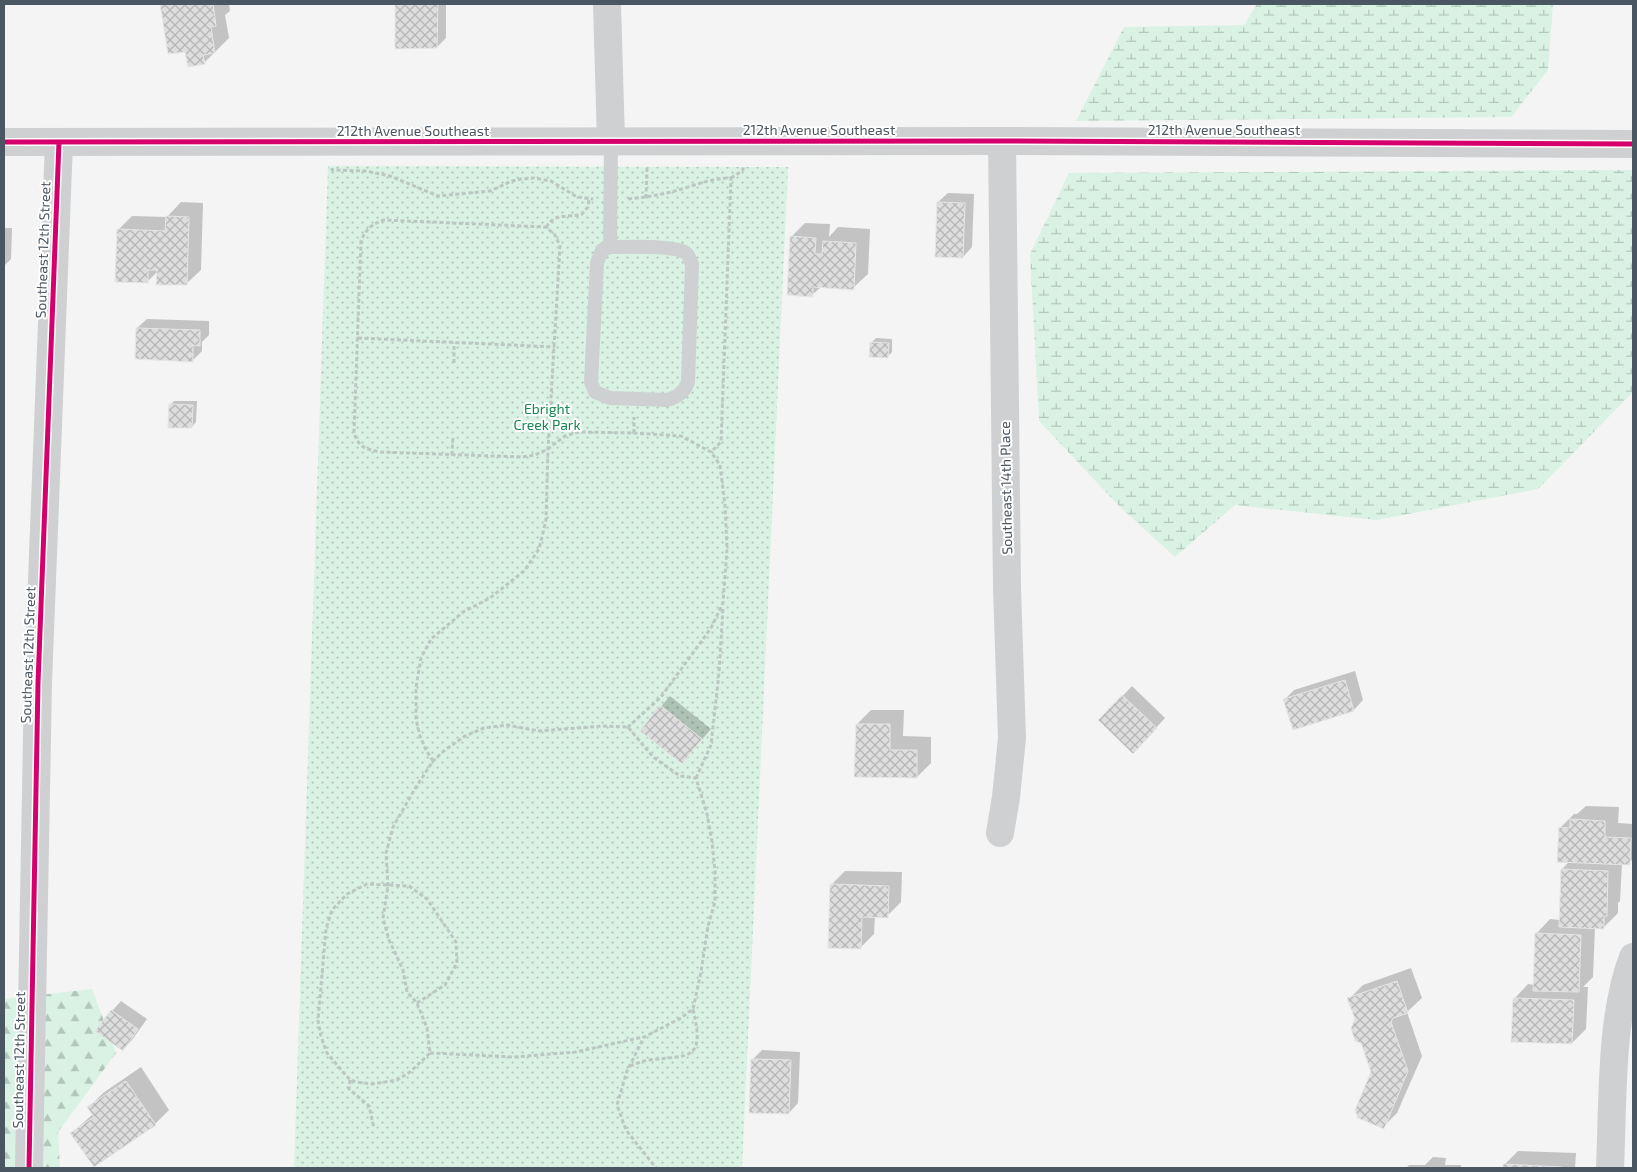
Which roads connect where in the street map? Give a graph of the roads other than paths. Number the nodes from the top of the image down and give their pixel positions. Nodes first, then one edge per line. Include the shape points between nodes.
1 (608, 4) edge
2 (1002, 141) junction
3 (4, 142) edge
4 (59, 142) junction
5 (611, 142) junction
6 (1633, 144) edge
7 (610, 247) junction
8 (1000, 833) dead end
9 (1633, 958) edge
10 (29, 1168) edge
11 (1610, 1168) edge

1 - 5 street
2 - 5 street, 212th Avenue Southeast
2 - 6 street, 212th Avenue Southeast
2 - 8 street, Southeast 14th Place via 1012,738
3 - 4 street, 212th Avenue Southeast
4 - 5 street, 212th Avenue Southeast
4 - 10 street, Southeast 12th Street via 38,683
5 - 7 lane
7 - 7 lane via 602,250 597,262 591,382 595,392 610,398 675,398 686,389 688,382 690,258 673,248
9 - 11 street via 1619,1015

